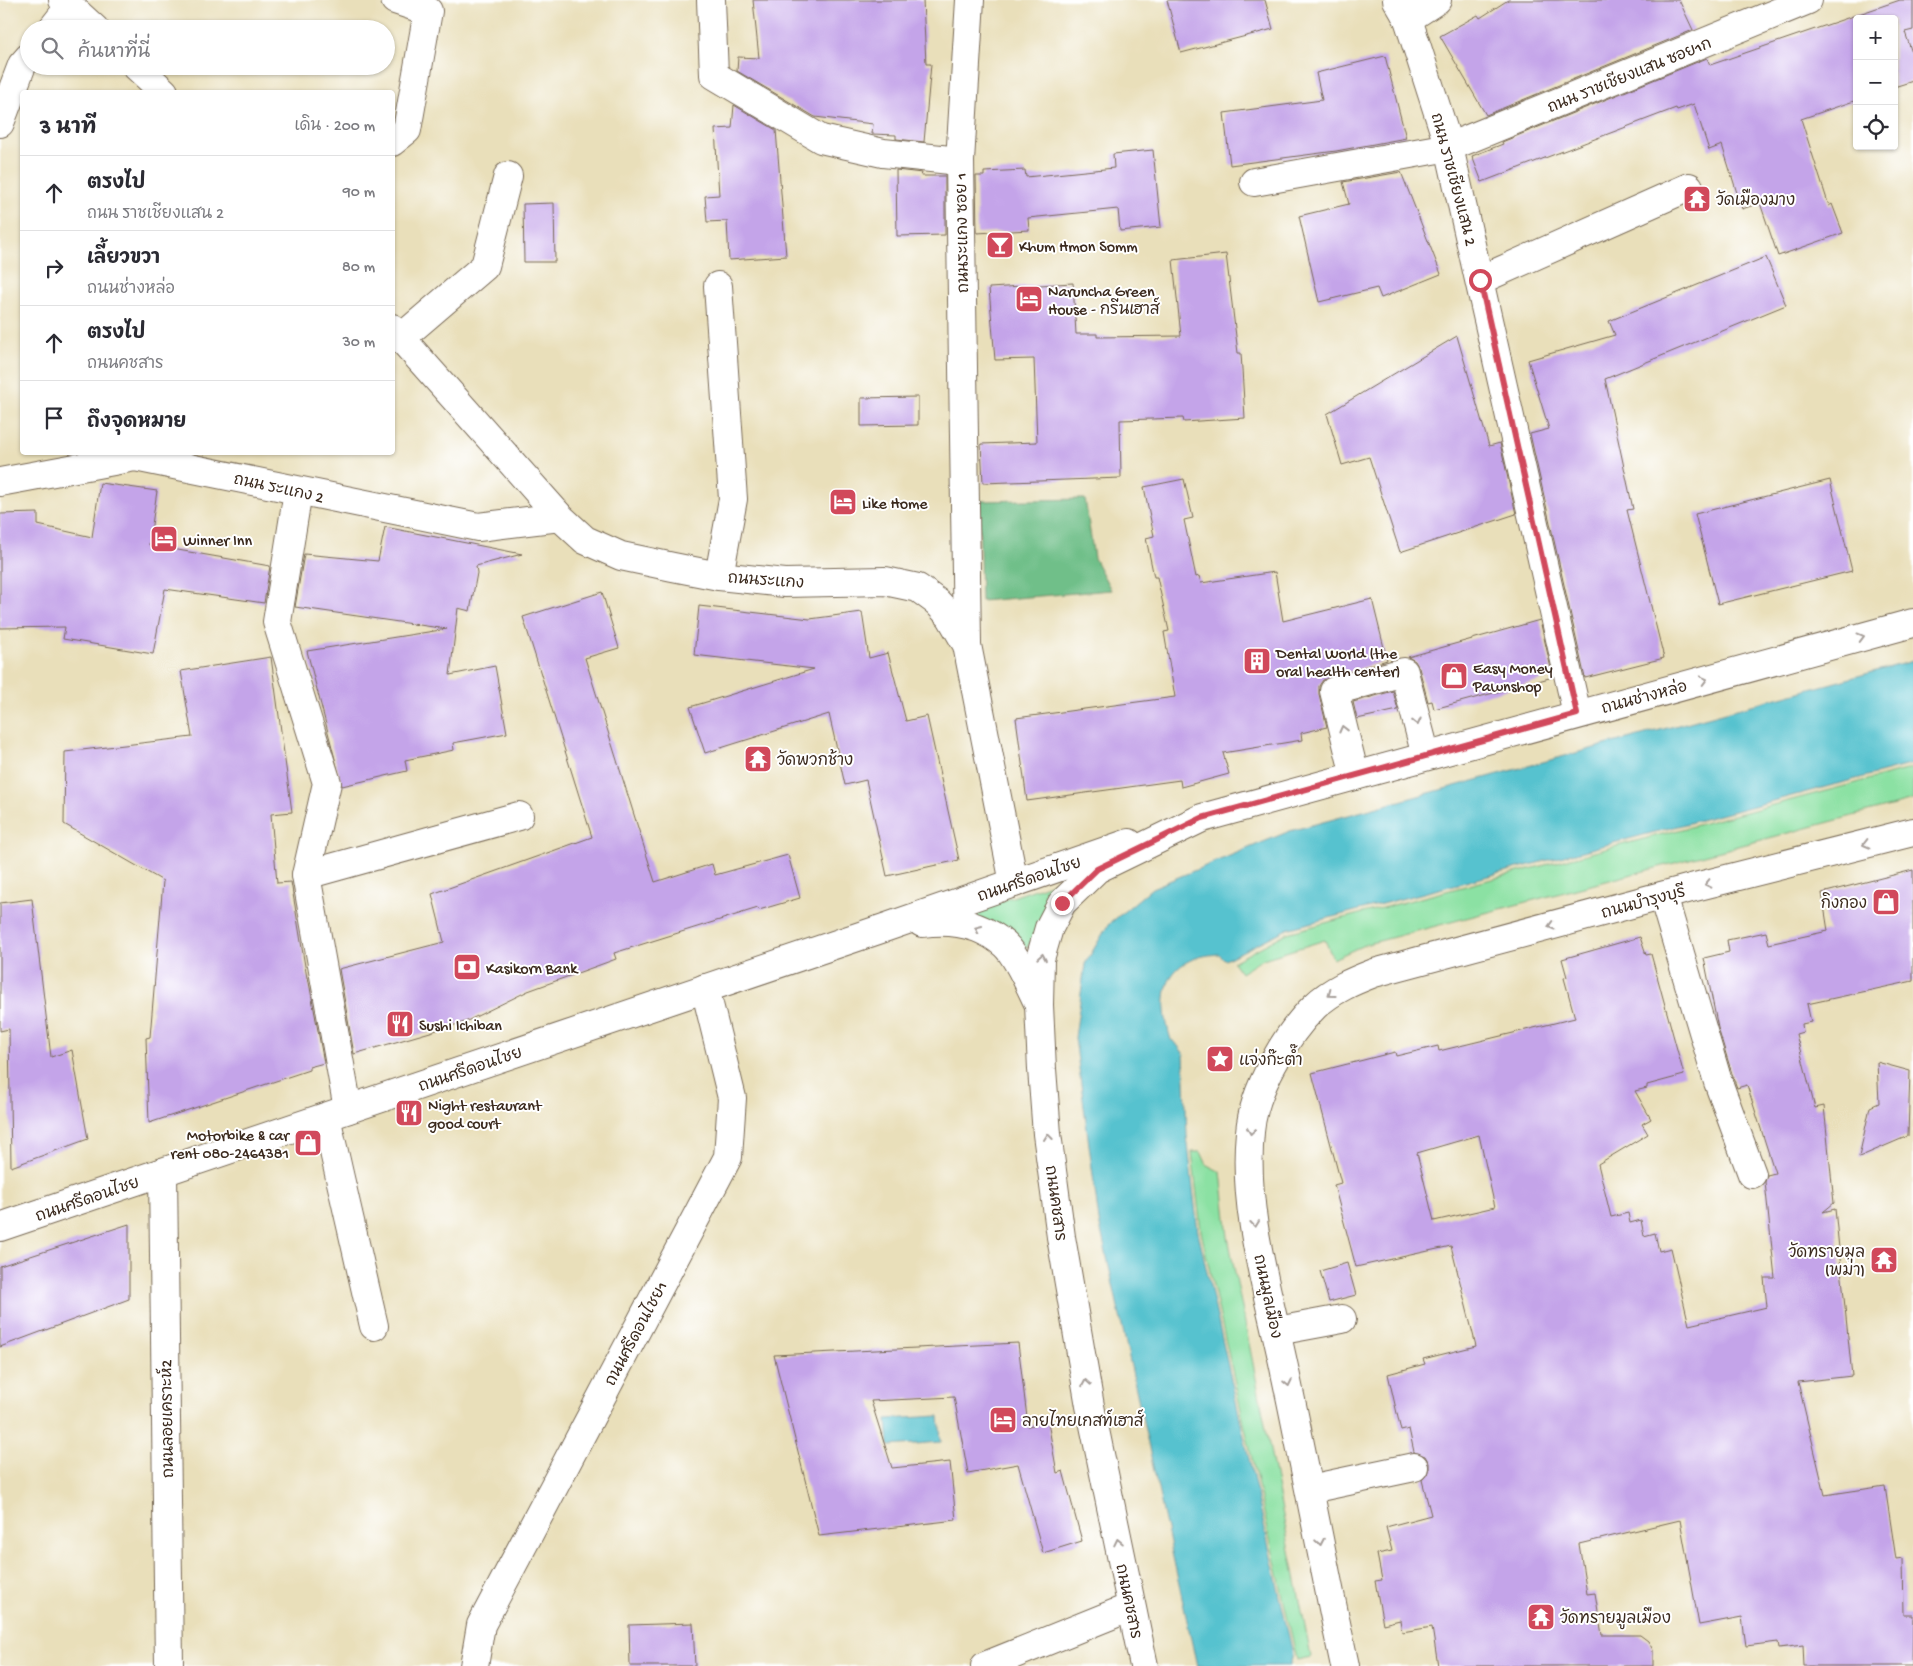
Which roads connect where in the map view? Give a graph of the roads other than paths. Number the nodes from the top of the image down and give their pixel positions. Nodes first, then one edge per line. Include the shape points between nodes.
1 (395, 0) edge
2 (711, 0) edge
3 (970, 0) edge
4 (1437, 0) edge
5 (1808, 0) edge
6 (67, 3) edge
7 (1403, 9) edge
8 (57, 20) edge
9 (85, 20) edge
10 (20, 70) edge
11 (146, 75) edge
12 (162, 90) edge
13 (0, 123) edge
14 (395, 140) edge
15 (1449, 147) junction
16 (960, 162) junction
17 (508, 176) dead end
18 (1254, 182) dead end
19 (1689, 187) dead end
20 (1480, 280) junction
21 (718, 286) dead end
22 (397, 333) edge
23 (0, 482) edge
24 (298, 491) junction
25 (560, 517) junction
26 (719, 576) junction
27 (1913, 623) edge
28 (967, 645) junction
29 (1577, 714) junction
30 (1426, 756) junction
31 (1355, 776) junction
32 (519, 816) dead end
33 (1202, 818) junction
34 (1913, 832) edge
35 (306, 875) junction
36 (1014, 883) junction
37 (1664, 896) junction
38 (884, 928) junction
39 (1374, 973) joint
40 (705, 988) junction
41 (1039, 1005) junction
42 (337, 1113) junction
43 (163, 1172) junction
44 (1752, 1174) dead end
45 (0, 1227) edge
46 (1342, 1319) dead end
47 (374, 1326) dead end
48 (1276, 1331) junction
49 (1414, 1467) dead end
50 (1310, 1489) junction
51 (1131, 1607) junction
52 (169, 1666) edge
53 (474, 1666) edge
54 (985, 1666) edge
55 (1144, 1666) edge
56 (1344, 1666) edge

1 - 14 street via 428,10 407,130
2 - 16 street, ถนนระแกง ซอย 1 via 714,76 821,138 883,153
3 - 16 street
4 - 7 street
5 - 15 street, ถนน ราชเชียงแสน ซอย1ก
6 - 8 street
6 - 9 street
7 - 15 street, ถนน ราชเชียงแสน 2
10 - 13 street
11 - 12 street
15 - 18 street, ถนน ราชเชียงแสน ซอย1ก
15 - 20 street, ถนน ราชเชียงแสน 2
16 - 28 street, ถนนระแกง ซอย 1
17 - 22 street via 485,266
19 - 20 street
20 - 29 street, ถนน ราชเชียงแสน 2
21 - 26 street via 733,499
22 - 25 street, ถนนระแกง
23 - 24 street, ถนน ระแกง 2 via 135,457
24 - 25 street, ถนน ระแกง 2 via 478,527
24 - 35 street via 277,622 327,782
25 - 26 street, ถนนระแกง via 585,540 620,556
26 - 28 street, ถนนระแกง via 785,583 885,581 918,588 950,616
29 -> 27 street, ถนนช่างหล่อ
28 - 36 street, ถนนระแกง
29 - 30 street, ถนนช่างหล่อ
30 - 31 street, ถนนช่างหล่อ
31 -> 30 street via 1334,691 1404,672
31 - 33 street, ถนนช่างหล่อ
32 - 35 street
33 - 36 street, ถนนศรีดอนไชย
41 -> 33 street, ถนนคชสาร via 1040,959 1049,928 1062,903 1097,869
34 -> 37 street, ถนนบำรุงบุรี
35 - 42 street
36 - 38 street, ถนนศรีดอนไชย
37 -> 39 street, ถนนบำรุงบุรี
37 - 44 street via 1718,1082
38 - 40 street, ถนนศรีดอนไชย
41 -> 38 street, ถนนศรีดอนไชย via 1006,945 976,927 942,920
39 -> 48 street, ถนนมูลเมือง via 1343,986 1316,1005 1294,1029 1263,1083 1250,1130 1249,1176 1256,1236
40 - 42 street, ถนนศรีดอนไชย
40 - 53 street, ถนนศรีดอนไชย1 via 732,1098 728,1157 481,1626
51 -> 41 street, ถนนคชสาร via 1090,1406 1061,1237 1047,1134
42 - 43 street, ถนนศรีดอนไชย
42 - 47 street
43 - 45 street, ถนนศรีดอนไชย
43 - 52 street, ถนนลอยเคราะห์2
46 - 48 street
48 -> 50 street, ถนนมูลเมือง
49 - 50 street
50 -> 56 street, ถนนมูลเมือง
51 - 54 street
51 - 55 street, ถนนคชสาร

